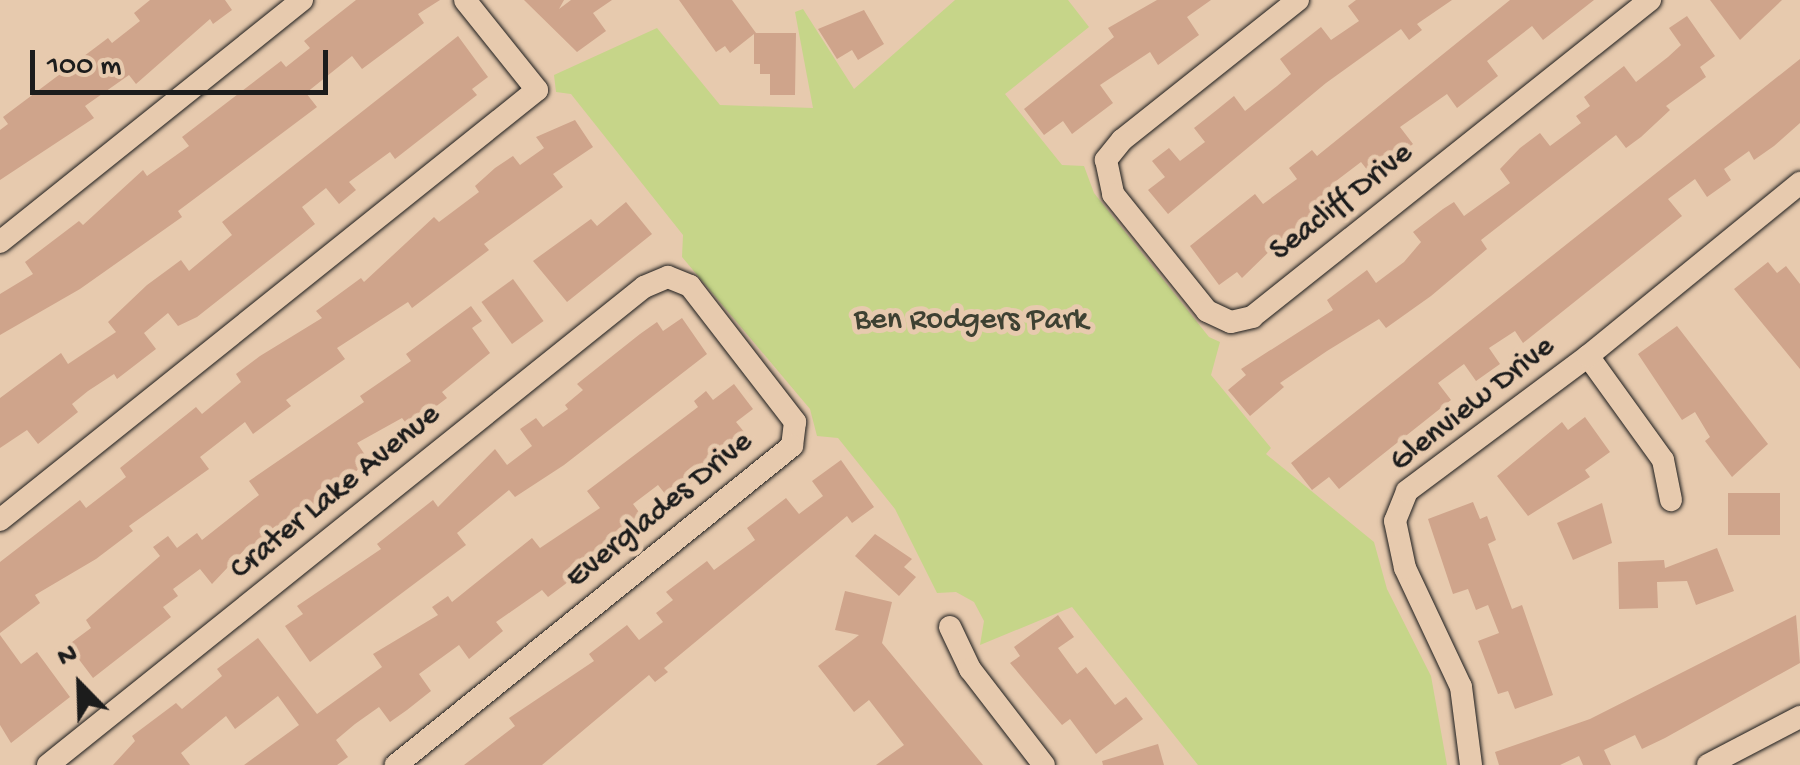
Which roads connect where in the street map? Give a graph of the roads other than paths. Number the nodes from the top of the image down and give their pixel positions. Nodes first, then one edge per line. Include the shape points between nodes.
1 (302, 0) edge
2 (465, 0) edge
3 (1298, 0) edge
4 (1650, 0) edge
5 (1796, 195) edge
6 (0, 242) edge
7 (668, 277) joint
8 (1588, 356) junction
9 (1671, 500) dead end
10 (0, 520) edge
11 (950, 627) dead end
12 (1800, 717) edge
13 (48, 765) edge
14 (396, 765) edge
15 (1044, 765) edge
16 (1472, 765) edge
17 (1708, 765) edge

1 - 6 street
2 - 10 street via 536,90
3 - 4 street, Seacliff Drive via 1122,140 1105,169 1114,194 1207,311 1224,320 1246,320
5 - 8 street, Glenview Drive
7 - 13 street, Crater Lake Avenue via 644,288
7 - 14 street, Everglades Drive via 690,286 796,422 792,446
8 - 9 street via 1663,460
8 - 16 street, Glenview Drive via 1407,492 1395,521 1406,568 1461,687
11 - 15 street via 970,669
12 - 17 street

